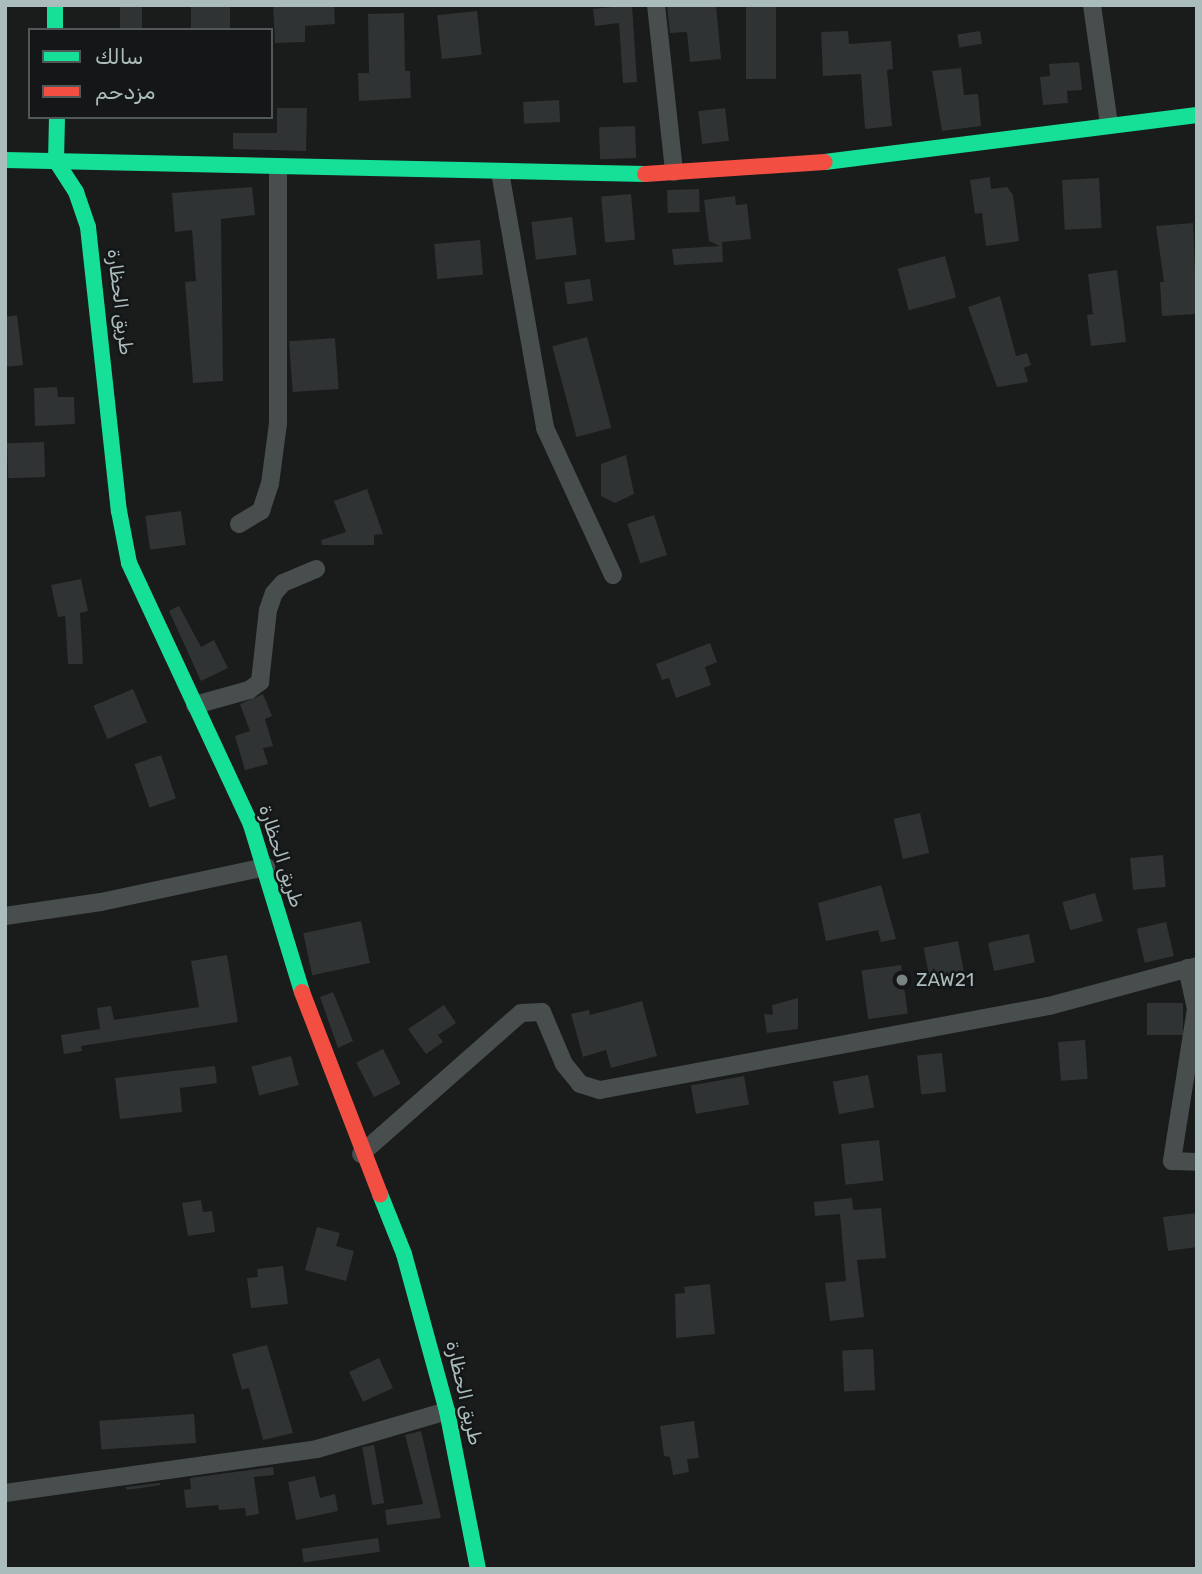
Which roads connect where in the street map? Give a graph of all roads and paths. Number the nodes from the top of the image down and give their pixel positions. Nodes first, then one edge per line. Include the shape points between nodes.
1 (55, 5) edge
2 (656, 5) edge
3 (1092, 5) edge
4 (55, 28) edge
5 (1197, 115) edge
6 (57, 119) edge
7 (1109, 125) junction
8 (5, 160) edge
9 (56, 160) junction
10 (278, 167) junction
11 (500, 172) junction
12 (674, 172) junction
13 (239, 524) dead end
14 (316, 569) dead end
15 (612, 575) dead end
16 (195, 705) junction
17 (266, 867) junction
18 (5, 916) edge
19 (1192, 967) edge
20 (361, 1154) junction
21 (1197, 1162) edge
22 (447, 1411) junction
23 (5, 1493) edge
24 (478, 1569) edge

1 - 4 street
2 - 12 street
3 - 7 street
5 - 7 street
6 - 9 street
7 - 12 street via 833,161
8 - 9 street
9 - 10 street
9 - 16 street, طريق الحظارة via 76,192 88,227 126,554 141,596
10 - 11 street
10 - 13 street via 278,423 270,484 261,511
11 - 12 street
11 - 15 street via 545,428
14 - 16 street via 283,583 274,593 257,686
16 - 17 street, طريق الحظارة via 234,785
17 - 18 street via 100,902
17 - 20 street, طريق الحظارة via 316,1033
19 - 20 street via 1049,1006 600,1090 580,1084 564,1064 542,1012 520,1013
19 - 21 street via 1196,1009 1172,1161
20 - 22 street, طريق الحظارة via 404,1254
22 - 23 street via 317,1449
22 - 24 street, طريق الحظارة

